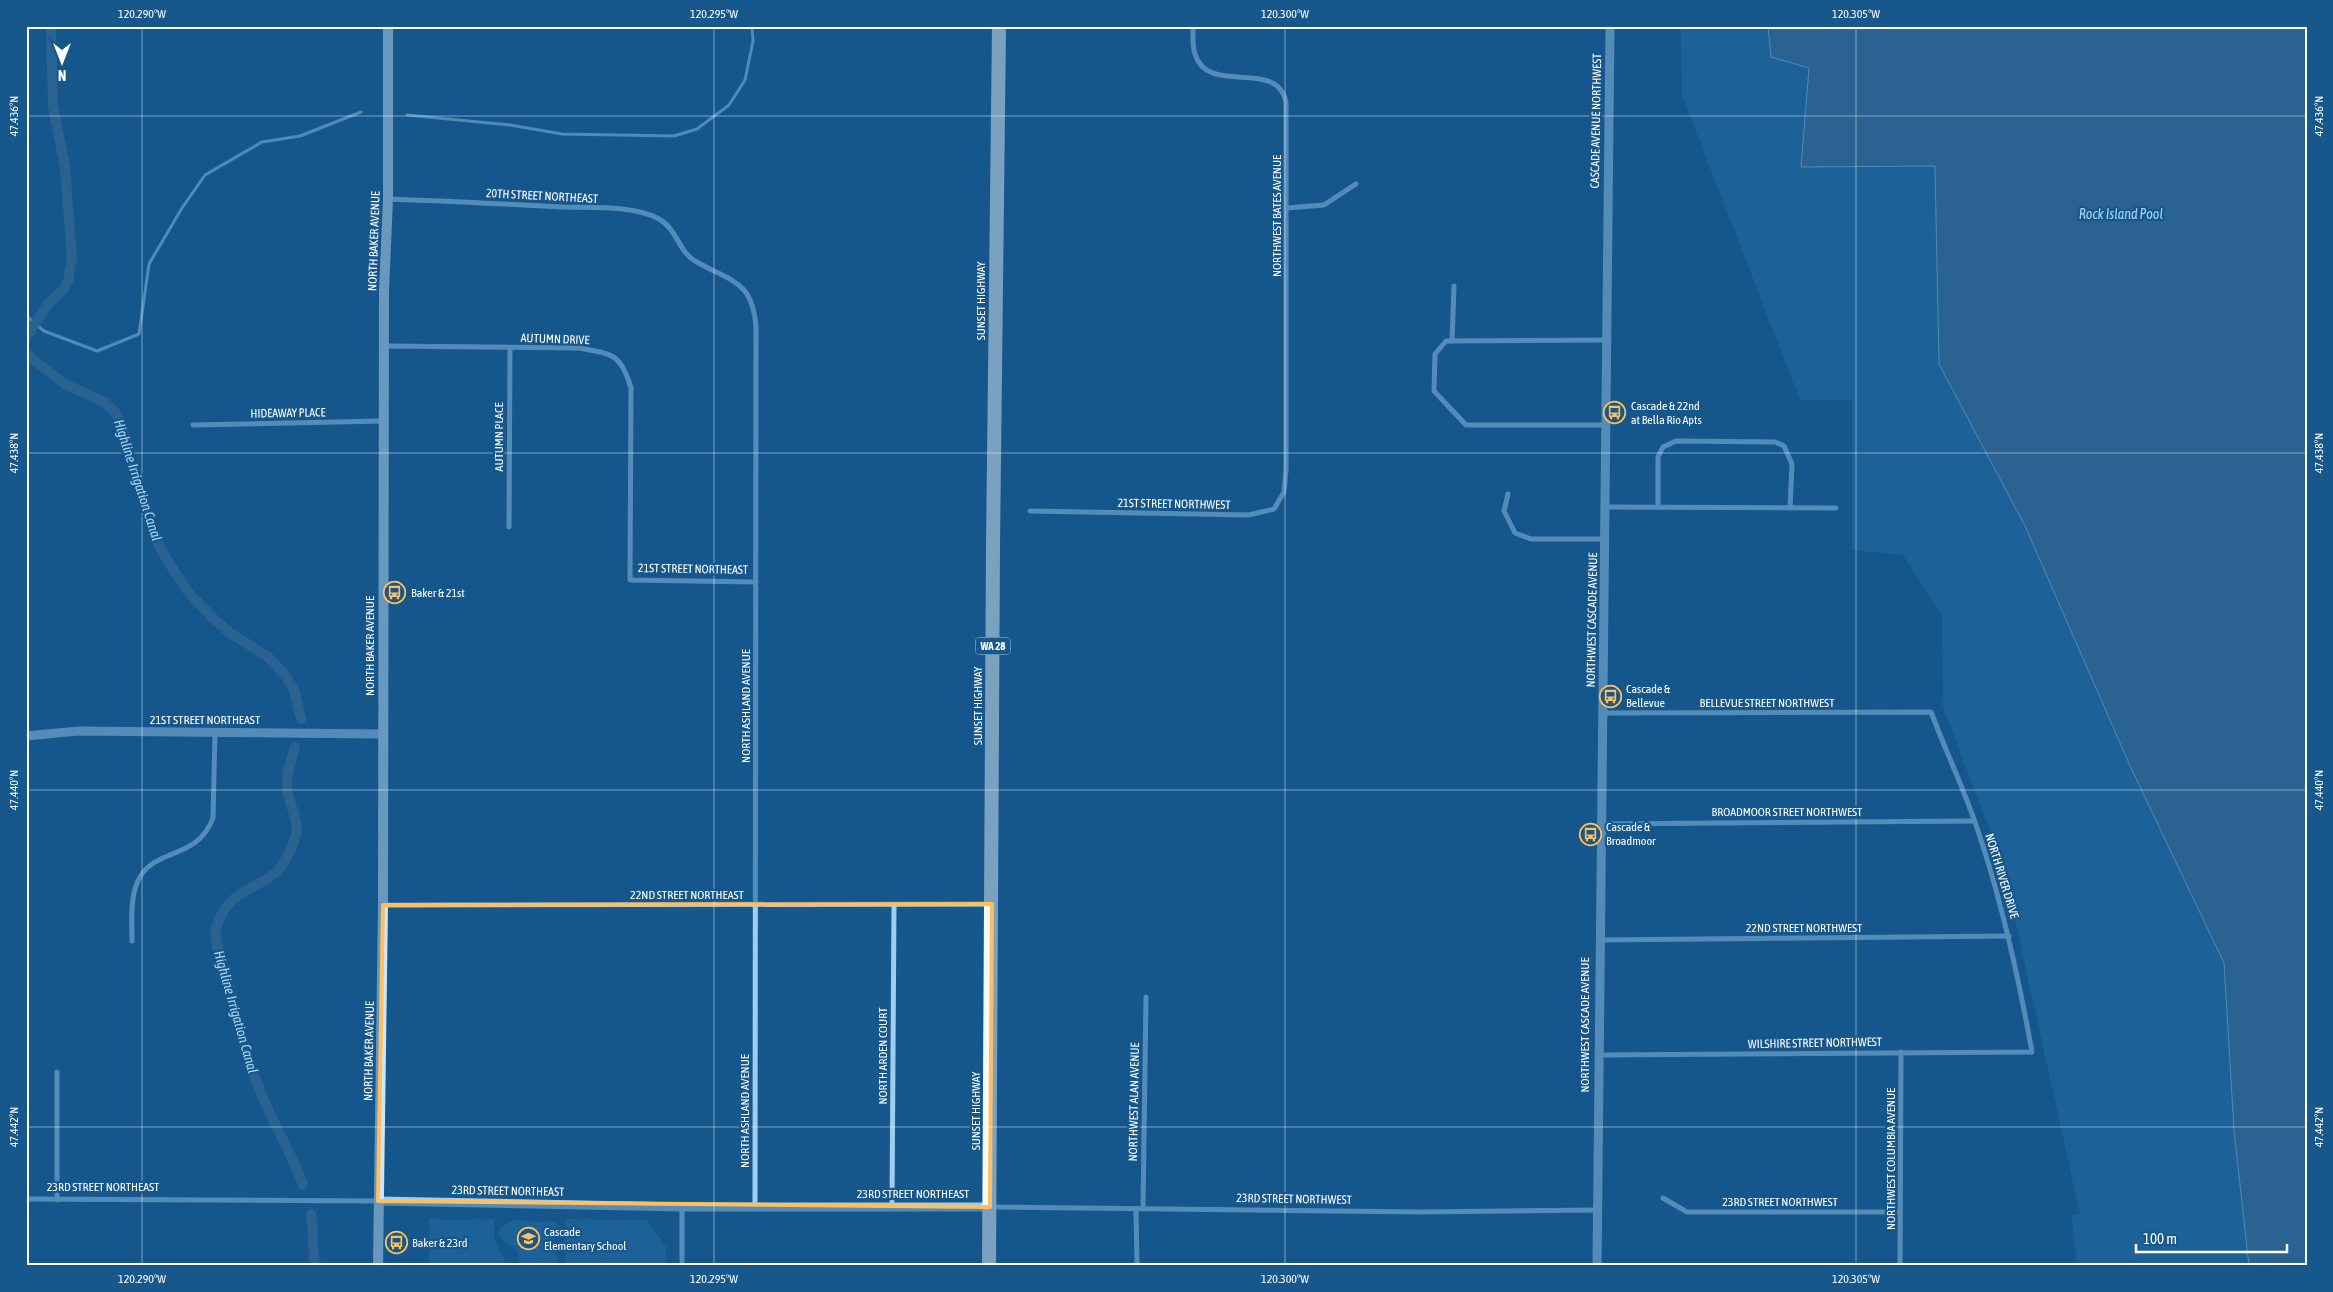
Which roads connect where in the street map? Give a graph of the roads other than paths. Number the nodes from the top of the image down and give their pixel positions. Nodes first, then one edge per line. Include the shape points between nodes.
1 (388, 26) edge
2 (999, 26) edge
3 (1193, 26) edge
4 (1610, 26) edge
5 (1356, 184) dead end
6 (388, 200) junction
7 (1286, 208) junction
8 (1607, 216) joint
9 (680, 244) joint
10 (1454, 286) dead end
11 (1606, 340) junction
12 (1452, 341) junction
13 (385, 346) junction
14 (510, 348) junction
15 (384, 421) junction
16 (193, 425) dead end
17 (1606, 426) junction
18 (1286, 470) joint
19 (1508, 494) dead end
20 (1605, 507) junction
21 (1658, 507) junction
22 (1790, 508) junction
23 (1836, 508) dead end
24 (1030, 511) dead end
25 (509, 527) dead end
26 (1605, 539) junction
27 (630, 580) joint
28 (756, 582) junction
29 (1930, 712) joint
30 (1603, 714) junction
31 (215, 733) junction
32 (383, 734) junction
33 (26, 736) edge
34 (1974, 821) junction
35 (1601, 824) junction
36 (992, 904) junction
37 (383, 905) junction
38 (756, 905) junction
39 (894, 906) junction
40 (2009, 936) junction
41 (1599, 940) junction
42 (132, 941) dead end
43 (1146, 997) dead end
44 (1902, 1052) junction
45 (2032, 1052) joint
46 (1598, 1055) junction
47 (57, 1072) dead end
48 (1663, 1198) dead end
49 (26, 1199) edge
50 (57, 1200) junction
51 (378, 1201) junction
52 (755, 1206) junction
53 (892, 1206) junction
54 (682, 1207) junction
55 (990, 1207) junction
56 (1136, 1208) junction
57 (1143, 1208) junction
58 (1597, 1210) junction
59 (1900, 1212) junction
60 (378, 1266) edge
61 (682, 1266) edge
62 (989, 1266) edge
63 (1137, 1266) edge
64 (1597, 1266) edge
65 (1900, 1266) edge

1 - 6 main road, NORTH BAKER AVENUE
2 - 36 highway, SUNSET HIGHWAY / WA 28
3 - 7 street, NORTHWEST BATES AVENUE via 1194,53 1207,69 1226,77 1264,79 1285,95
4 - 8 street, CASCADE AVENUE NORTHWEST
5 - 7 street via 1324,205
6 - 9 street, 20TH STREET NORTHEAST via 633,211 660,219
6 - 13 main road, NORTH BAKER AVENUE
7 - 18 street, NORTHWEST BATES AVENUE
8 - 11 street, NORTHWEST CASCADE AVENUE
9 - 28 street, NORTH ASHLAND AVENUE via 692,260 744,288 755,313
10 - 12 street
11 - 12 street
11 - 17 street, NORTHWEST CASCADE AVENUE
12 - 17 street via 1446,341 1435,354 1434,391 1466,426
13 - 14 street, AUTUMN DRIVE
13 - 15 main road, NORTH BAKER AVENUE
14 - 25 street, AUTUMN PLACE
14 - 27 street, AUTUMN DRIVE via 579,348 607,353 625,366 632,388
15 - 16 street, HIDEAWAY PLACE
15 - 32 main road, NORTH BAKER AVENUE
17 - 20 street, NORTHWEST CASCADE AVENUE
18 - 24 street, 21ST STREET NORTHWEST via 1284,492 1278,504 1274,509 1258,514
19 - 26 street via 1504,511 1515,533 1531,539
20 - 21 street
20 - 26 street, NORTHWEST CASCADE AVENUE
21 - 22 street
21 - 22 street via 1658,457 1663,447 1676,441 1686,441 1775,442 1784,446 1792,464
22 - 23 street
26 - 30 street, NORTHWEST CASCADE AVENUE
27 - 28 street, 21ST STREET NORTHEAST
28 - 38 street, NORTH ASHLAND AVENUE
29 - 30 street, BELLEVUE STREET NORTHWEST
29 - 34 street, NORTH RIVER DRIVE
30 - 35 street, NORTHWEST CASCADE AVENUE
31 - 32 street, 21ST STREET NORTHEAST
31 - 33 street, 21ST STREET NORTHEAST via 78,731
31 - 42 street via 213,818 209,830 200,841 143,872 134,896
32 - 37 main road, NORTH BAKER AVENUE
34 - 35 street, BROADMOOR STREET NORTHWEST
34 - 40 street, NORTH RIVER DRIVE
35 - 41 street, NORTHWEST CASCADE AVENUE
36 - 39 street, 22ND STREET NORTHEAST
36 - 55 highway, SUNSET HIGHWAY / WA 28
37 - 38 street, 22ND STREET NORTHEAST
37 - 51 main road, NORTH BAKER AVENUE
38 - 39 street, 22ND STREET NORTHEAST
38 - 52 street, NORTH ASHLAND AVENUE
39 - 53 street, NORTH ARDEN COURT
40 - 41 street, 22ND STREET NORTHWEST
40 - 45 street, NORTH RIVER DRIVE
41 - 46 street, NORTHWEST CASCADE AVENUE
43 - 57 street, NORTHWEST ALAN AVENUE
44 - 45 street, WILSHIRE STREET NORTHWEST
44 - 46 street, WILSHIRE STREET NORTHWEST
44 - 59 street, NORTHWEST COLUMBIA AVENUE
46 - 58 street, NORTHWEST CASCADE AVENUE
47 - 50 street
48 - 59 street, 23RD STREET NORTHWEST via 1687,1212
49 - 50 street, 23RD STREET NORTHEAST
50 - 51 street, 23RD STREET NORTHEAST
51 - 54 street, 23RD STREET NORTHEAST
51 - 60 main road, NORTH BAKER AVENUE
52 - 53 street, 23RD STREET NORTHEAST
52 - 54 street, 23RD STREET NORTHEAST
53 - 55 street, 23RD STREET NORTHEAST
54 - 61 street
55 - 56 street, 23RD STREET NORTHWEST
55 - 62 highway, SUNSET HIGHWAY / WA 28
56 - 57 street, 23RD STREET NORTHWEST
56 - 63 street
57 - 58 street, 23RD STREET NORTHWEST via 1421,1212
58 - 64 street, NORTHWEST CASCADE AVENUE
59 - 65 street, NORTHWEST COLUMBIA AVENUE

